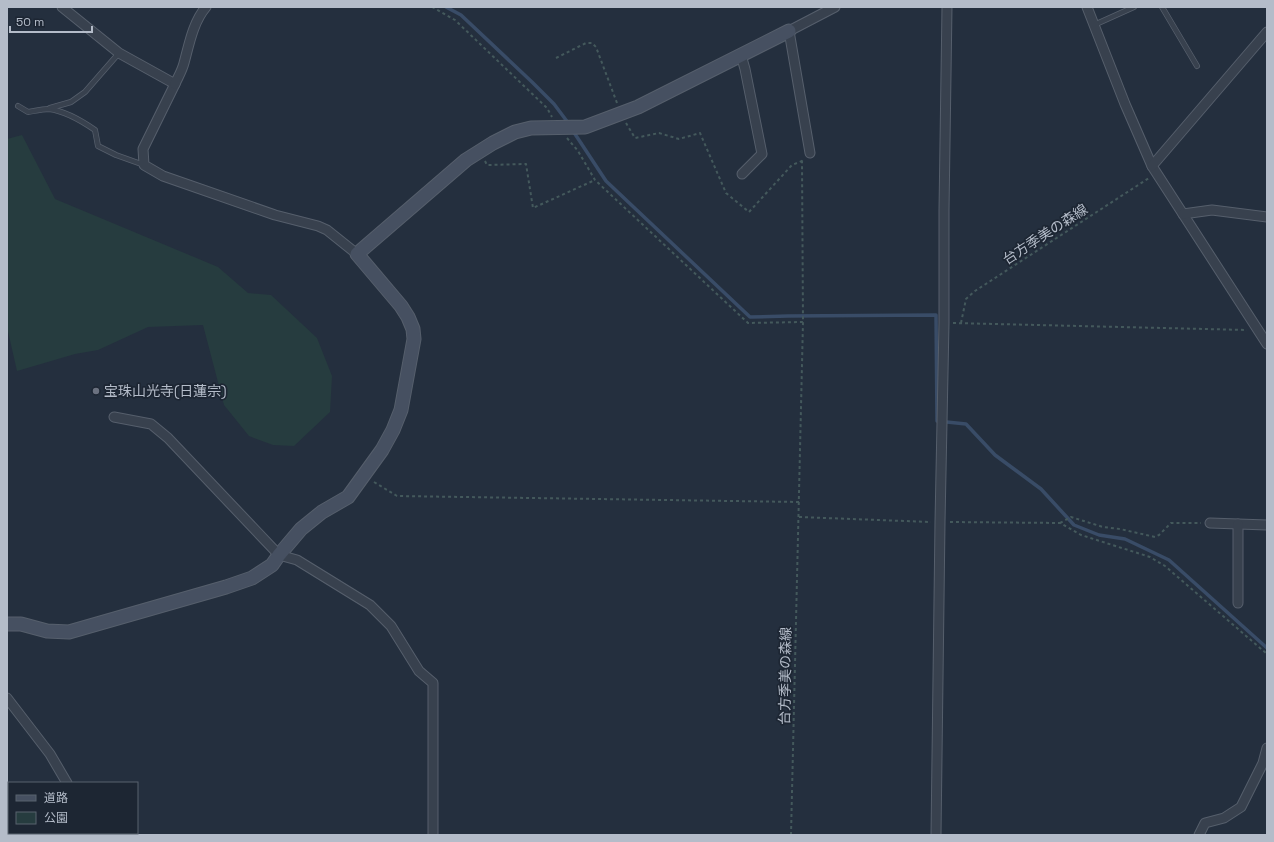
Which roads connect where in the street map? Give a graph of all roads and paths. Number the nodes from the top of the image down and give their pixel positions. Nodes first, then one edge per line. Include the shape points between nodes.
1 (62, 7) edge
2 (206, 7) edge
3 (432, 7) edge
4 (835, 7) edge
5 (947, 7) edge
6 (1086, 7) edge
7 (1134, 7) edge
8 (1162, 7) edge
9 (1094, 25) junction
10 (789, 30) junction
11 (1267, 32) edge
12 (119, 53) junction
13 (741, 55) junction
14 (556, 58) dead end
15 (1197, 66) dead end
16 (175, 84) junction
17 (18, 106) dead end
18 (48, 109) junction
19 (621, 114) junction
20 (557, 128) junction
21 (480, 150) junction
22 (810, 153) joint
23 (802, 161) junction
24 (144, 165) junction
25 (1154, 169) junction
26 (742, 174) dead end
27 (595, 180) junction
28 (1183, 214) junction
29 (1267, 217) edge
30 (357, 254) junction
31 (803, 322) junction
32 (944, 323) junction
33 (961, 323) junction
34 (1258, 330) junction
35 (1267, 344) edge
36 (114, 416) dead end
37 (364, 475) junction
38 (799, 502) junction
39 (799, 517) junction
40 (940, 522) junction
41 (1060, 523) junction
42 (1210, 523) joint
43 (1238, 524) junction
44 (1267, 525) edge
45 (279, 555) junction
46 (1238, 603) dead end
47 (7, 624) edge
48 (1267, 654) edge
49 (7, 698) edge
50 (1267, 748) edge
51 (67, 782) edge
52 (433, 835) edge
53 (791, 835) edge
54 (936, 835) edge
55 (1199, 835) edge

1 - 12 street
2 - 16 street via 200,13
3 - 20 path via 455,20 547,108
4 - 10 street
5 - 32 street
6 - 9 street
7 - 9 lane
8 - 15 lane
9 - 25 street
10 - 13 street
10 - 22 street
11 - 25 street
12 - 16 street
12 - 18 lane via 85,92 71,102
13 - 19 street
13 - 26 street via 762,154
14 - 19 path via 586,43 592,43 596,47
16 - 24 street via 143,149
17 - 18 lane via 28,112
18 - 24 lane via 60,111 95,130 98,146
19 - 20 street via 585,127
19 - 23 path via 635,138 659,133 679,138 700,133 726,193 749,212 792,165
20 - 21 street via 531,128 515,132
20 - 27 path via 578,151
21 - 27 path via 487,165 526,164 533,208
21 - 30 street
22 - 23 path
23 - 31 path, 台方季美の森線
24 - 30 street via 163,176 274,215 318,226
25 - 28 street
25 - 33 path, 台方季美の森線 via 966,298
27 - 31 path via 748,323
28 - 29 street via 1212,210
28 - 34 street
30 - 37 street via 400,306 413,329 414,339 401,410 386,443
31 - 38 path, 台方季美の森線
32 - 33 path
32 - 40 street
33 - 34 path
34 - 35 street
36 - 45 street via 151,424 168,438
37 - 38 path via 397,496
37 - 45 street via 348,497 322,512 301,529
38 - 39 path, 台方季美の森線
39 - 40 path
39 - 53 path, 台方季美の森線
40 - 41 path
40 - 54 street
41 - 42 path via 1071,517 1103,527 1155,537 1171,523
41 - 48 path via 1081,535 1150,557 1165,566
42 - 43 street
43 - 44 street
43 - 46 street
45 - 47 street via 272,565 252,578 69,632
45 - 52 street via 297,560 370,605 391,626 419,671 433,683
49 - 51 street via 50,754
50 - 55 street via 1263,763 1241,807 1224,818 1205,824

